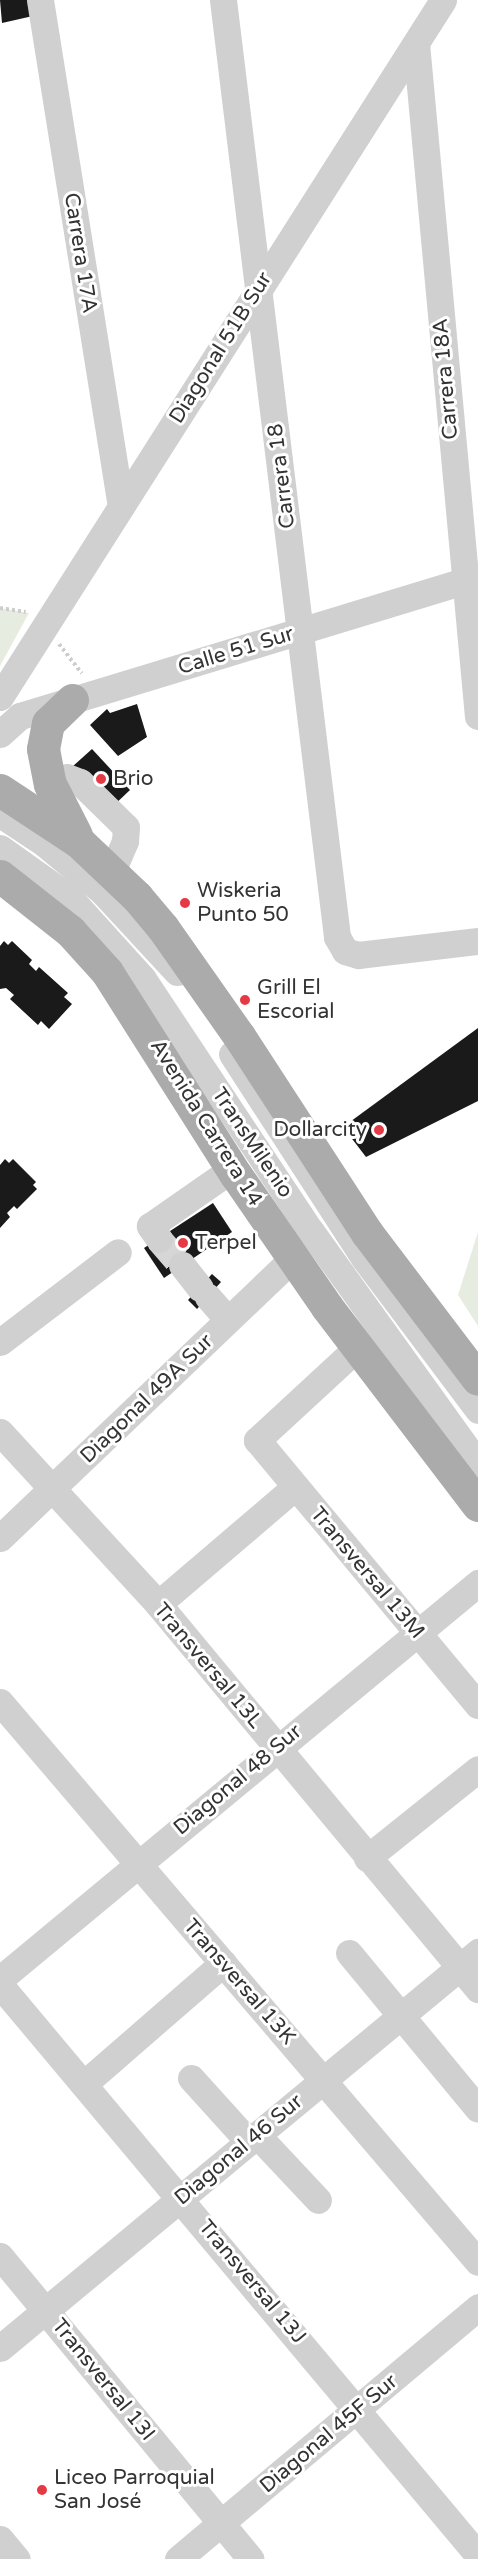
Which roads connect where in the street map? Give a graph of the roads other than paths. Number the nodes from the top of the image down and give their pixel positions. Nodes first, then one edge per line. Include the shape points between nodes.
1 (40, 0) edge
2 (223, 0) edge
3 (443, 0) edge
4 (416, 43) junction
5 (260, 288) junction
6 (120, 507) junction
7 (471, 579) edge
8 (301, 631) junction
9 (85, 696) junction
10 (0, 697) edge
11 (478, 716) edge
12 (0, 734) edge
13 (50, 784) junction
14 (0, 790) edge
15 (0, 814) edge
16 (80, 842) junction
17 (0, 848) edge
18 (112, 872) junction
19 (0, 876) edge
20 (478, 941) edge
21 (232, 1168) junction
22 (159, 1239) dead end
23 (118, 1252) dead end
24 (293, 1258) junction
25 (182, 1265) tunnel mouth
26 (228, 1320) junction
27 (0, 1342) edge
28 (359, 1346) junction
29 (466, 1365) edge
30 (478, 1410) edge
31 (0, 1432) edge
32 (478, 1464) edge
33 (478, 1479) edge
34 (295, 1486) junction
35 (53, 1489) junction
36 (478, 1505) edge
37 (0, 1538) edge
38 (478, 1583) edge
39 (158, 1604) junction
40 (417, 1632) junction
41 (0, 1702) edge
42 (478, 1705) edge
43 (277, 1749) junction
44 (478, 1769) edge
45 (367, 1858) junction
46 (138, 1863) junction
47 (349, 1953) dead end
48 (468, 1960) edge
49 (223, 1963) junction
50 (0, 1978) edge
51 (0, 1985) edge
52 (478, 1989) edge
53 (401, 2016) junction
54 (191, 2078) dead end
55 (323, 2080) junction
56 (85, 2083) junction
57 (478, 2109) edge
58 (253, 2138) junction
59 (182, 2197) junction
60 (318, 2200) dead end
61 (0, 2256) edge
62 (478, 2262) edge
63 (478, 2307) edge
64 (46, 2310) junction
65 (0, 2348) edge
66 (359, 2410) junction
67 (220, 2524) junction
68 (0, 2539) edge
69 (478, 2555) edge
70 (17, 2559) edge
71 (178, 2559) edge
72 (251, 2559) edge

1 - 6 street, Carrera 17A
2 - 5 street, Carrera 18
3 - 4 street, Diagonal 51B Sur
4 - 5 street, Diagonal 51B Sur
4 - 7 street, Carrera 18A
5 - 6 street, Diagonal 51B Sur
5 - 8 street, Carrera 18
6 - 10 street, Diagonal 51B Sur
7 - 8 street, Calle 51 Sur
7 - 11 street, Carrera 18A
8 - 9 street, Calle 51 Sur
8 - 20 street, Carrera 18 via 337,937 345,951 358,955
9 - 12 street, Calle 51 Sur via 20,716
9 - 13 main road via 53,716 45,730 43,761
13 - 16 main road
13 - 18 street via 68,777 80,782 126,827 125,842
14 - 16 main road
15 - 29 street, TransMilenio via 44,843 104,892 173,967 313,1183
16 - 18 main road
17 - 32 street, TransMilenio via 69,897 143,979 310,1230
18 - 29 main road via 137,897 199,976 342,1197
19 - 21 main road, Avenida Carrera 14 via 70,931 107,972
21 - 22 street via 150,1226
21 - 24 main road, Avenida Carrera 14
23 - 27 street
24 - 26 street, Diagonal 49A Sur
24 - 28 main road, Avenida Carrera 14
25 - 26 street
26 - 35 street, Diagonal 49A Sur
28 - 33 main road via 461,1465
28 - 34 street, Transversal 13M via 257,1440
28 - 36 main road, Avenida Carrera 14
29 - 30 street, TransMilenio
31 - 35 street, Transversal 13L
34 - 39 street
34 - 40 street, Transversal 13M
35 - 37 street, Diagonal 49A Sur
35 - 39 street, Transversal 13L
38 - 40 street, Diagonal 48 Sur
39 - 43 street, Transversal 13L
40 - 42 street, Transversal 13M
40 - 43 street, Diagonal 48 Sur
41 - 46 street, Transversal 13K
43 - 45 street, Transversal 13L
43 - 46 street, Diagonal 48 Sur
44 - 45 street
45 - 48 street, Transversal 13L
46 - 49 street, Transversal 13K
46 - 50 street, Diagonal 48 Sur
47 - 53 street
48 - 52 street, Transversal 13L
48 - 53 street, Diagonal 46 Sur
49 - 55 street, Transversal 13K
49 - 56 street
51 - 56 street, Transversal 13J
53 - 55 street, Diagonal 46 Sur
53 - 57 street
54 - 58 street
55 - 58 street, Diagonal 46 Sur
55 - 62 street, Transversal 13K
56 - 59 street, Transversal 13J
58 - 59 street, Diagonal 46 Sur
58 - 60 street
59 - 64 street, Diagonal 46 Sur
59 - 66 street, Transversal 13J
61 - 64 street, Transversal 13I
63 - 66 street, Diagonal 45F Sur
64 - 65 street, Diagonal 46 Sur
64 - 67 street, Transversal 13I
66 - 67 street, Diagonal 45F Sur
66 - 69 street, Transversal 13J
67 - 71 street, Diagonal 45F Sur
67 - 72 street, Transversal 13I
68 - 70 street

